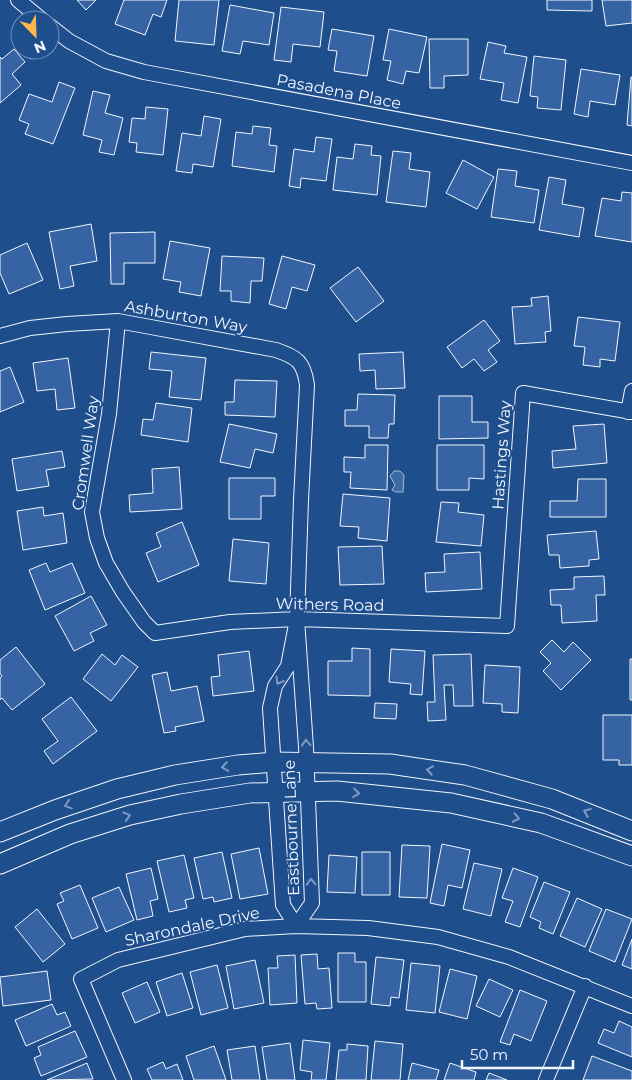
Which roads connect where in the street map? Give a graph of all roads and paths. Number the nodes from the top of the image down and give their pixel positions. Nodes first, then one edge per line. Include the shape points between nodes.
1 (18, 0) edge
2 (30, 10) edge
3 (60, 34) edge
4 (632, 163) edge
5 (118, 321) junction
6 (0, 336) edge
7 (276, 350) joint
8 (632, 391) edge
9 (630, 412) edge
10 (298, 619) junction
11 (507, 626) joint
12 (155, 633) joint
13 (274, 762) junction
14 (306, 763) junction
15 (275, 792) junction
16 (307, 792) junction
17 (632, 830) edge
18 (0, 832) edge
19 (632, 856) edge
20 (0, 864) edge
21 (296, 926) junction
22 (585, 986) junction
23 (632, 1006) edge
24 (124, 1080) edge
25 (546, 1080) edge

1 - 2 street
3 - 4 street, Pasadena Place via 106,61 144,72
5 - 6 street, Ashburton Way via 30,328
5 - 7 street, Ashburton Way
5 - 12 street, Cromwell Way via 109,414 92,512 106,563 123,592
7 - 10 street, Eastbourne Lane via 301,363 307,385 300,500
8 - 9 street
9 - 11 street, Hastings Way via 523,393
10 - 11 street, Withers Road
10 - 12 street, Withers Road via 230,622
10 -> 13 street, Eastbourne Lane via 288,666 275,686 270,708
14 -> 10 street, Eastbourne Lane
13 - 14 main road
13 - 15 street, Eastbourne Lane
13 -> 18 main road via 176,774 117,789
14 - 16 street, Eastbourne Lane
17 -> 14 main road via 552,798 465,775 390,764
15 - 16 main road
20 -> 15 main road via 70,834 130,815 203,800
15 - 21 street, Eastbourne Lane via 283,905
16 -> 19 main road via 337,790 451,803 541,823
21 -> 16 street, Eastbourne Lane via 312,903
21 - 22 street, Sharondale Drive via 368,928 438,937 509,956
21 - 24 street, Sharondale Drive via 245,929 173,946 118,960 81,979
22 - 23 street, Sharondale Drive
22 - 25 street

